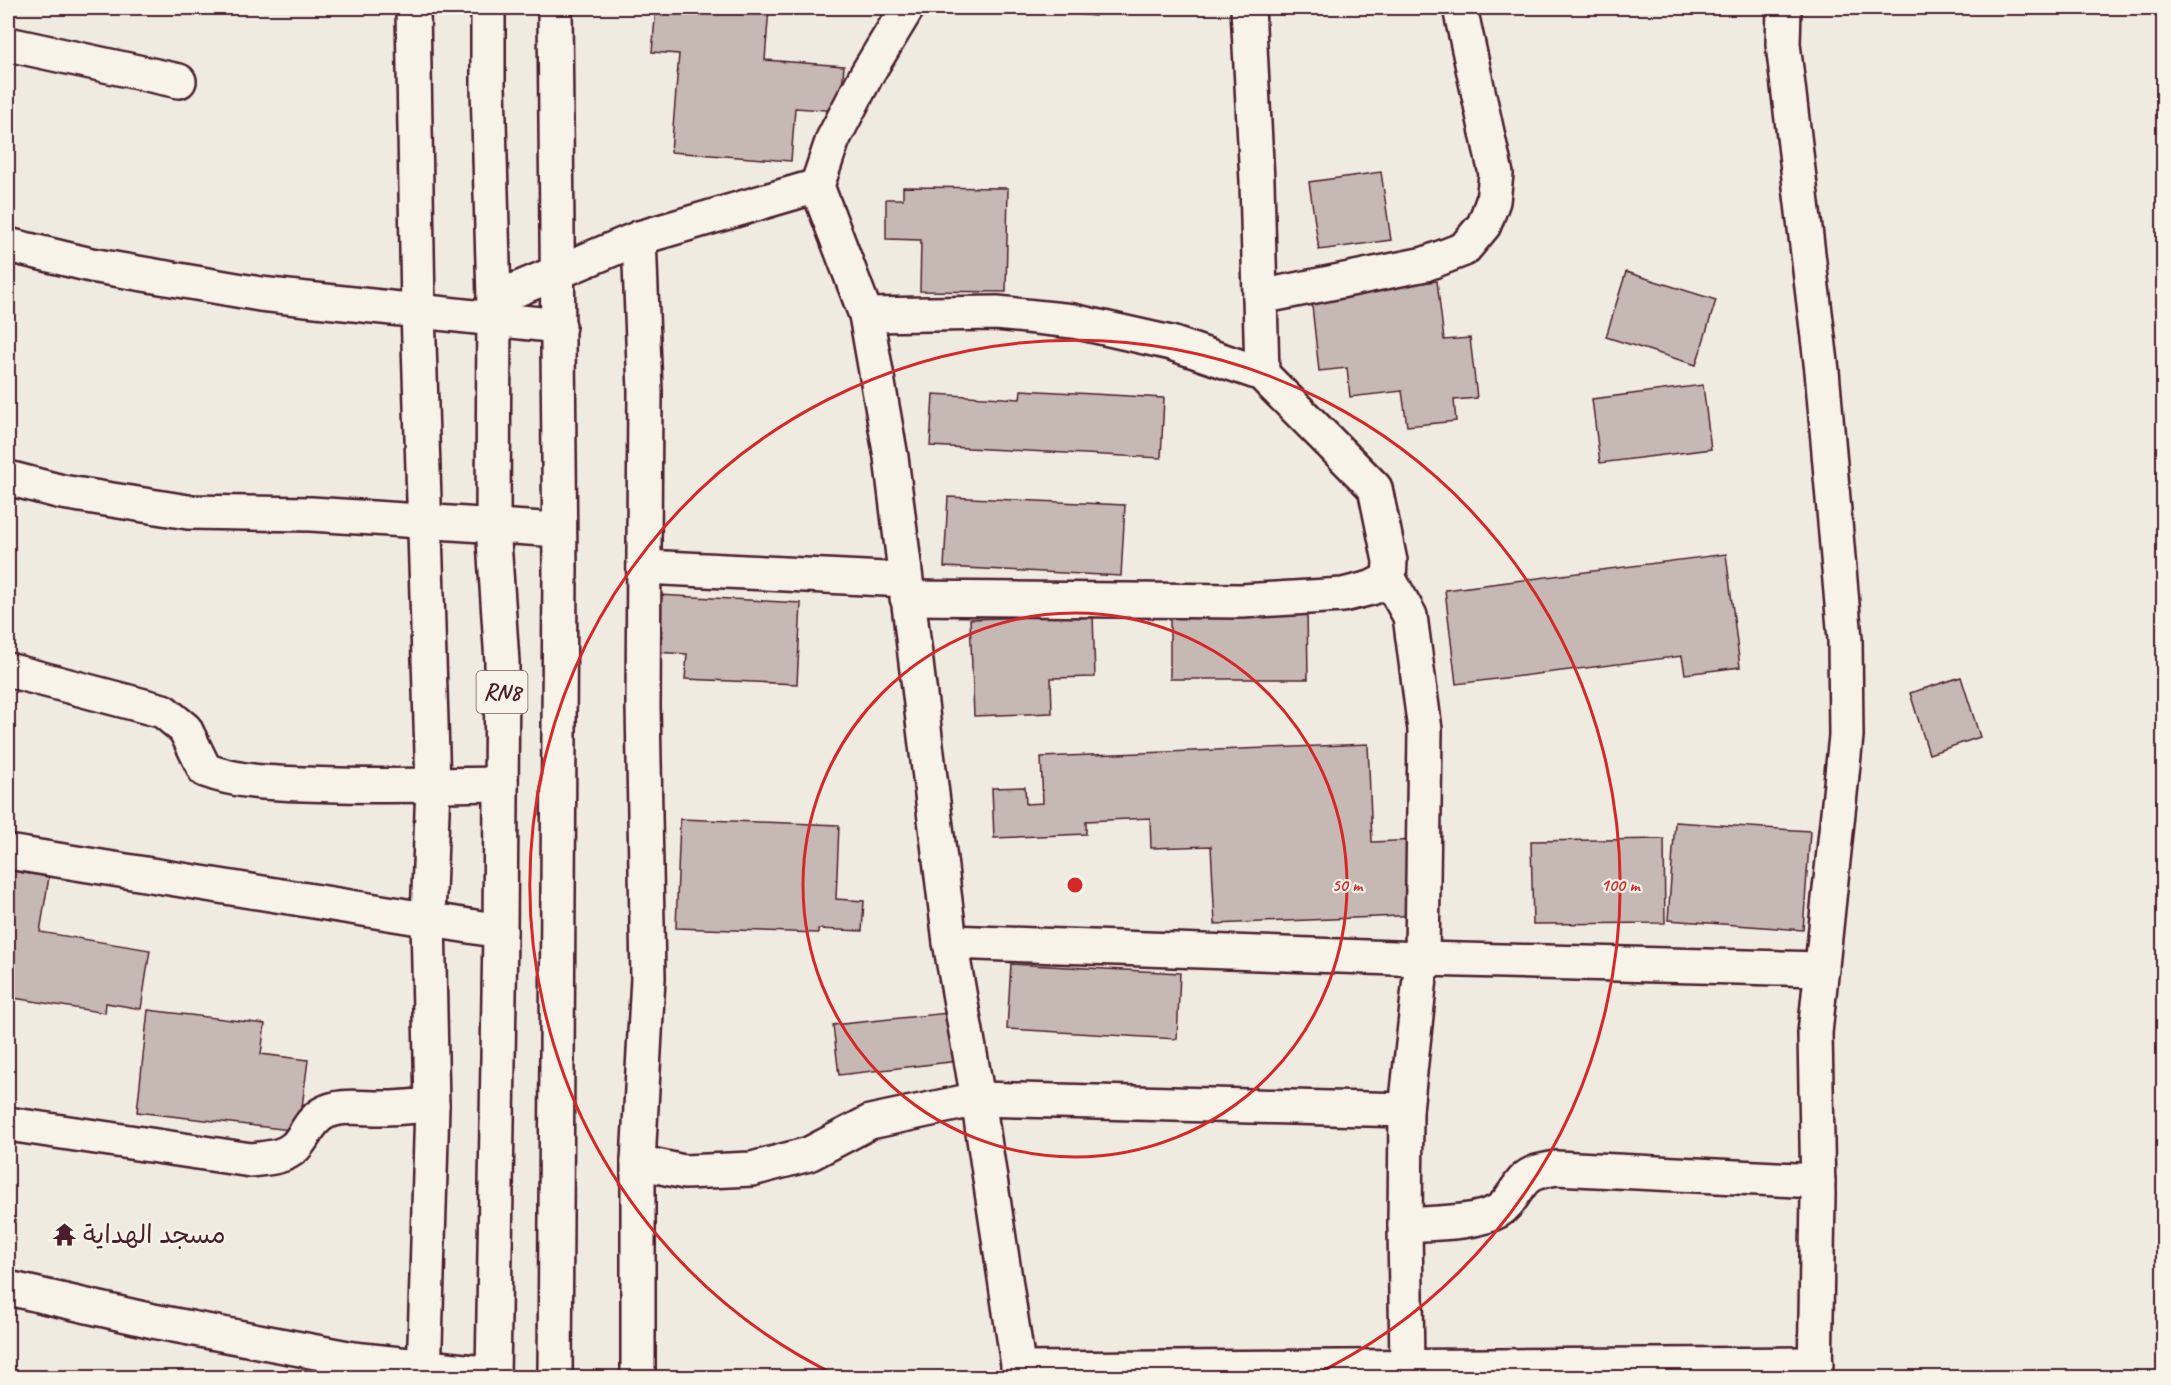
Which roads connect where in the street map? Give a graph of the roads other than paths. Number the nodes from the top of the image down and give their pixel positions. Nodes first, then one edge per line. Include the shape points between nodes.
1 (413, 8) edge
2 (488, 8) edge
3 (555, 8) edge
4 (907, 8) edge
5 (1248, 8) edge
6 (1460, 8) edge
7 (1784, 8) edge
8 (8, 44) edge
9 (178, 81) dead end
10 (817, 186) junction
11 (639, 238) junction
12 (8, 245) edge
13 (558, 272) junction
14 (1260, 297) junction
15 (494, 309) junction
16 (418, 311) junction
17 (866, 315) junction
18 (559, 326) junction
19 (1262, 374) junction
20 (8, 478) edge
21 (424, 522) junction
22 (493, 526) junction
23 (559, 530) junction
24 (645, 567) junction
25 (1389, 579) junction
26 (906, 589) junction
27 (8, 670) edge
28 (501, 784) junction
29 (433, 785) junction
30 (8, 852) edge
31 (428, 919) junction
32 (500, 931) junction
33 (950, 942) junction
34 (1422, 959) junction
35 (1822, 969) junction
36 (978, 1099) junction
37 (432, 1106) junction
38 (1406, 1110) junction
39 (8, 1124) edge
40 (638, 1162) junction
41 (1818, 1181) junction
42 (1405, 1225) junction
43 (8, 1288) edge
44 (1407, 1367) junction
45 (1816, 1371) edge
46 (424, 1372) edge
47 (1019, 1373) edge
48 (493, 1376) edge
49 (555, 1377) edge
50 (638, 1377) edge

1 - 16 main road
2 - 15 main road, RN8
3 - 13 main road, RN8
4 - 10 main road via 833,139
5 - 14 main road
6 - 14 main road via 1496,174 1484,225 1464,249 1425,264
7 - 35 main road via 1783,44 1822,371 1845,639 1846,736
8 - 9 main road
10 - 11 main road
10 - 17 main road
11 - 13 main road
11 - 24 main road via 645,391
12 - 16 main road via 91,265 249,292
13 - 15 main road
13 - 18 main road, RN8
14 - 19 main road
15 - 16 main road
15 - 18 main road
15 - 22 main road, RN8
16 - 21 main road
17 - 19 main road via 997,313 1073,321 1171,343
17 - 26 main road via 891,457
18 - 23 main road, RN8
19 - 25 main road via 1375,488 1390,561
20 - 21 main road via 62,492 188,512 311,514
21 - 22 main road
21 - 29 main road
22 - 23 main road
22 - 28 main road, RN8 via 502,662
23 - 49 main road, RN8
24 - 26 main road
24 - 40 main road via 648,978
25 - 26 main road via 1343,595 1242,601
25 - 34 main road via 1410,616 1425,730
26 - 33 main road
27 - 29 main road via 163,711 185,729 205,770 227,778 332,786
28 - 29 main road
28 - 32 main road, RN8
29 - 31 main road
30 - 31 main road
31 - 32 main road
31 - 37 main road
32 - 48 main road, RN8
33 - 34 main road
33 - 36 main road
34 - 35 main road
34 - 38 main road
35 - 41 main road via 1815,1034
36 - 38 main road
36 - 40 main road via 870,1122 809,1154 752,1170 684,1172
36 - 47 main road
37 - 39 main road via 333,1110 321,1114 295,1147 278,1157 251,1160
37 - 46 main road
38 - 42 main road
40 - 50 main road
41 - 42 main road via 1556,1168 1525,1179 1496,1212 1472,1219
41 - 45 main road
42 - 44 main road
43 - 46 main road via 153,1321
44 - 45 main road
44 - 47 main road
46 - 48 main road

